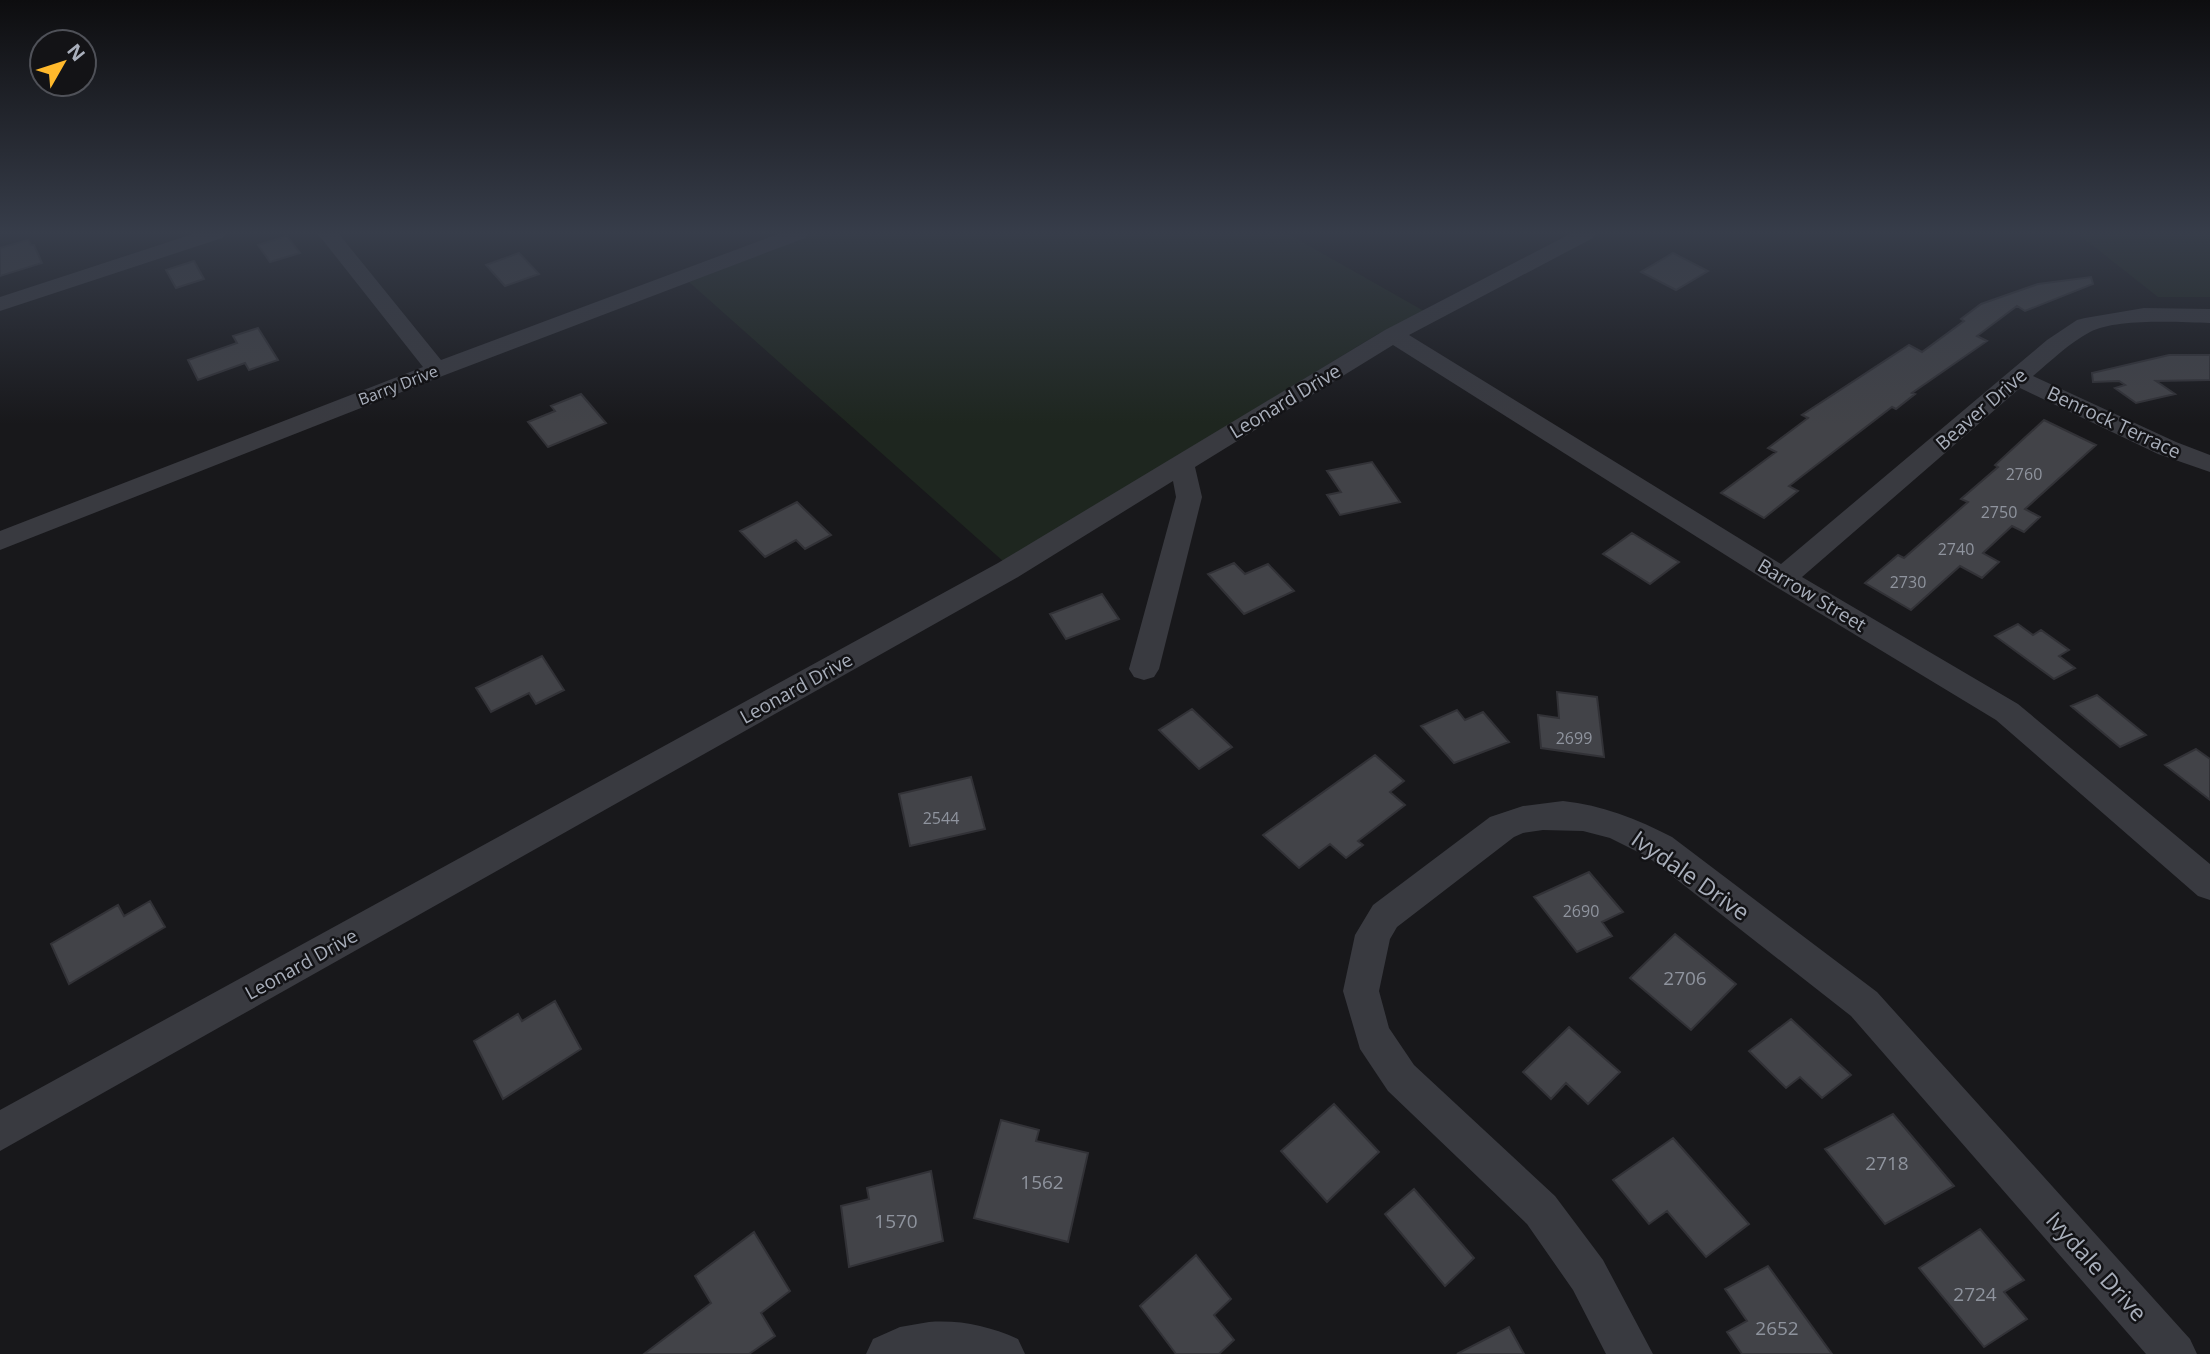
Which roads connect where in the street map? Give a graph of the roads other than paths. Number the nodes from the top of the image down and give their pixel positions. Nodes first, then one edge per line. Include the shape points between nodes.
1 (21, 297) edge
2 (379, 297) edge
3 (630, 297) edge
4 (1465, 297) edge
5 (0, 304) edge
6 (2210, 316) edge
7 (1393, 335) junction
8 (437, 370) junction
9 (2018, 378) junction
10 (1182, 464) junction
11 (2210, 464) edge
12 (0, 541) edge
13 (1783, 578) junction
14 (1144, 669) dead end
15 (2210, 885) edge
16 (0, 1132) edge
17 (888, 1354) edge
18 (1003, 1354) edge
19 (1631, 1354) edge
20 (2175, 1354) edge

1 - 5 street
2 - 8 street
3 - 8 street, Barry Drive
4 - 7 street, Leonard Drive
6 - 9 street, Beaver Drive via 2144,316 2085,325
7 - 10 street, Leonard Drive
7 - 13 street, Barrow Street
8 - 12 street, Barry Drive
9 - 11 street, Benrock Terrace via 2167,449
9 - 13 street, Beaver Drive
10 - 14 street via 1189,496
10 - 16 street, Leonard Drive via 1008,570
13 - 15 street, Barrow Street via 2007,712
17 - 18 street via 946,1341 990,1347
19 - 20 street, Ivydale Drive via 1588,1275 1541,1210 1401,1078 1373,1036 1361,991 1373,934 1385,916 1502,827 1522,819 1556,814 1631,830 1660,847 1864,1004

